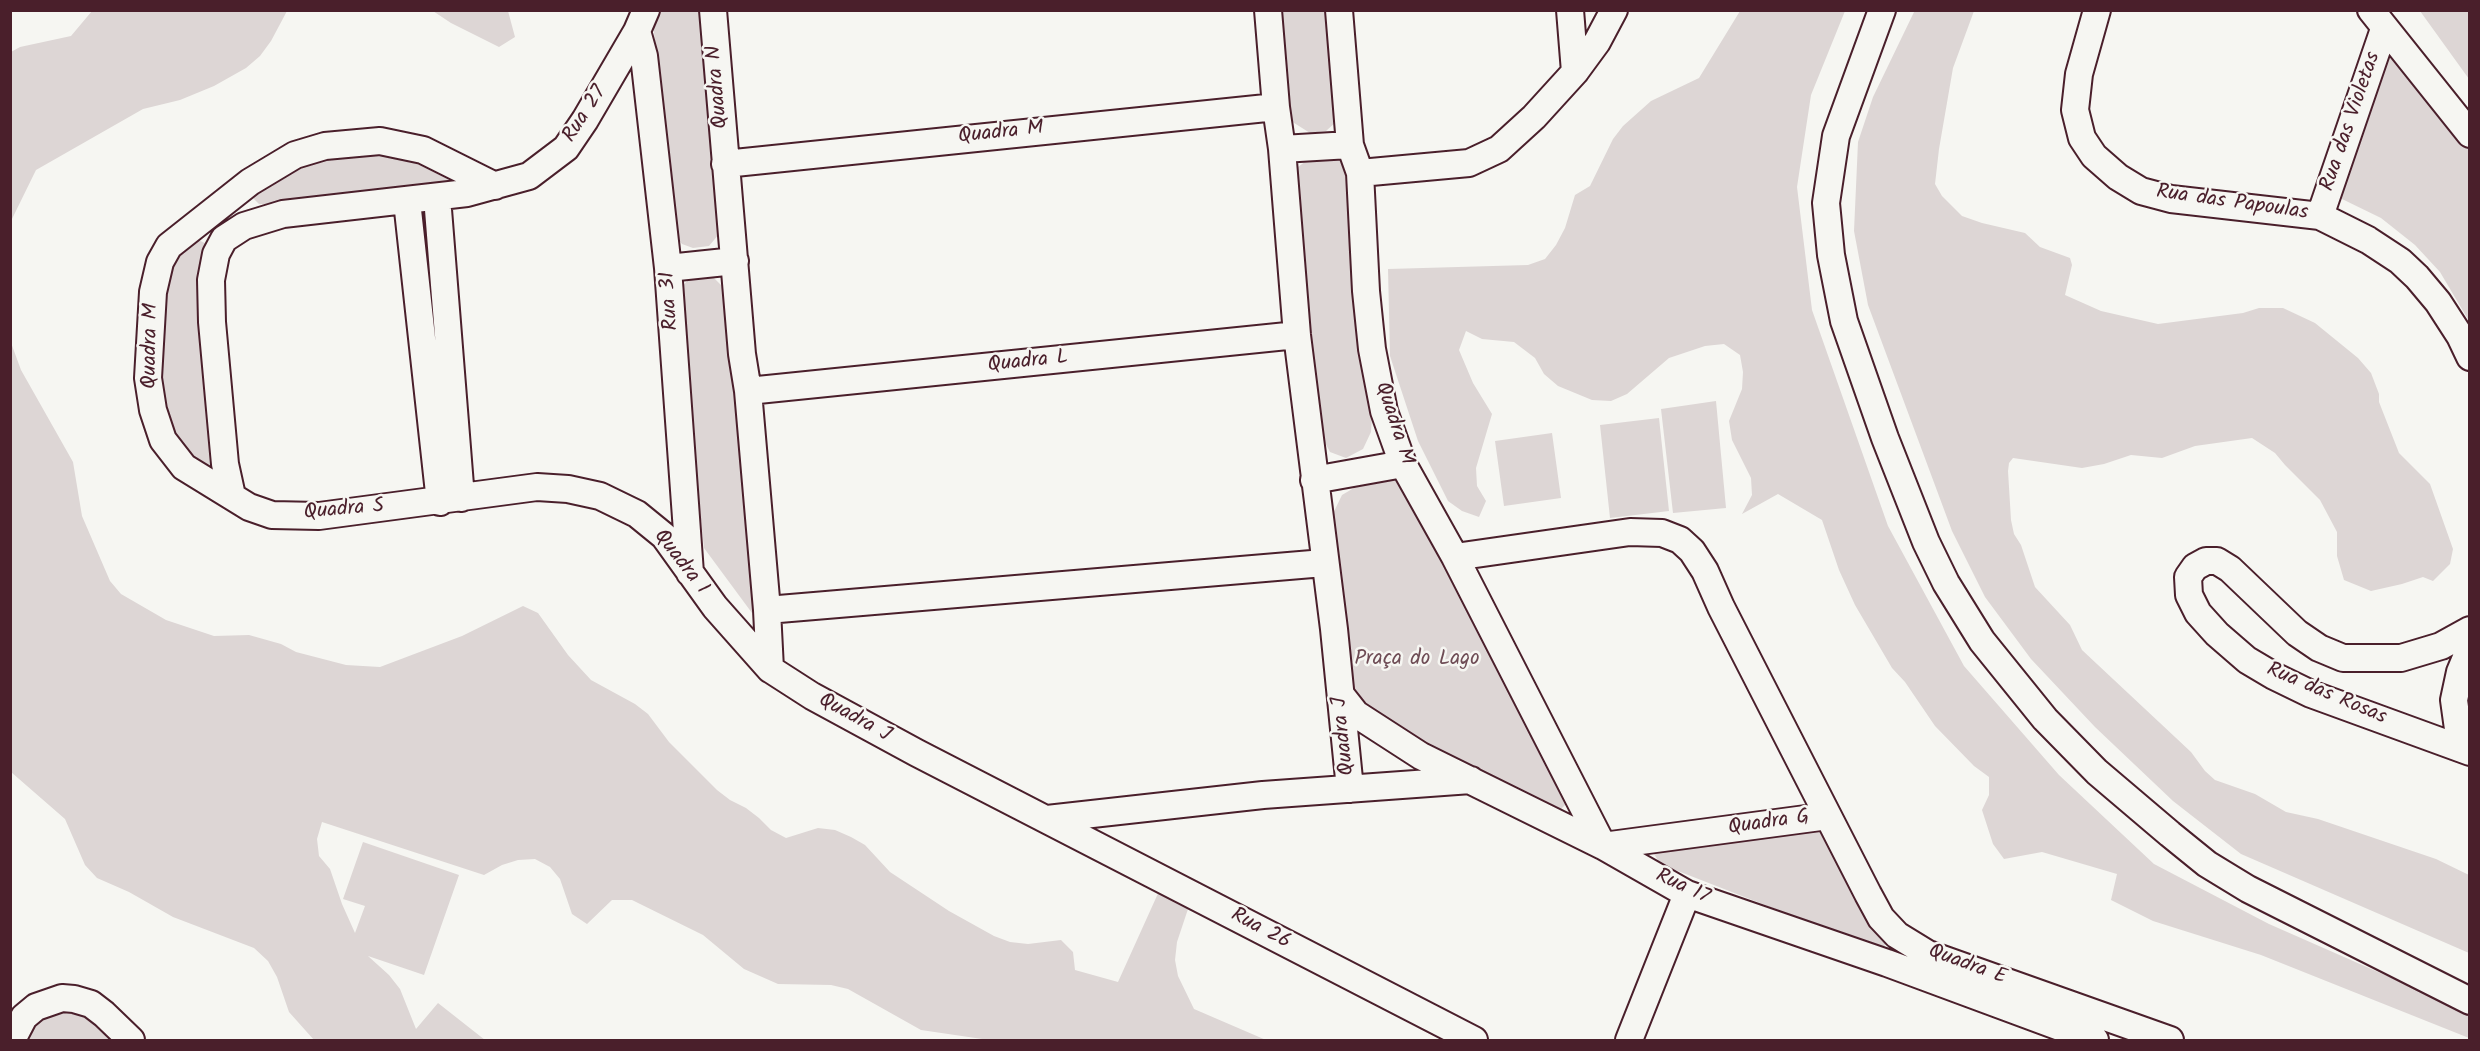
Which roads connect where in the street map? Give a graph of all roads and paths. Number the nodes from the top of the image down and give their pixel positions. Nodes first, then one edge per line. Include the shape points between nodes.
1 (713, 10) edge
2 (1268, 10) edge
3 (1339, 10) edge
4 (1569, 10) edge
5 (1614, 10) edge
6 (1882, 10) edge
7 (2097, 10) edge
8 (2377, 20) edge
9 (641, 21) edge
10 (1575, 72) junction
11 (1276, 107) junction
12 (2469, 134) edge
13 (1350, 145) junction
14 (1282, 149) junction
15 (725, 164) junction
16 (1360, 173) junction
17 (495, 186) junction
18 (437, 197) junction
19 (406, 201) junction
20 (227, 202) junction
21 (2320, 216) junction
22 (244, 226) junction
23 (735, 261) junction
24 (668, 268) junction
25 (1297, 335) junction
26 (2469, 357) edge
27 (748, 392) junction
28 (1403, 464) junction
29 (1314, 480) junction
30 (232, 496) junction
31 (450, 500) junction
32 (1455, 557) junction
33 (1324, 563) junction
34 (690, 573) junction
35 (767, 610) junction
36 (2469, 630) edge
37 (2469, 648) edge
38 (770, 669) junction
39 (1341, 694) junction
40 (2468, 751) edge
41 (1471, 780) junction
42 (1350, 789) junction
43 (1828, 816) junction
44 (1047, 819) junction
45 (1603, 846) junction
46 (1687, 894) junction
47 (2061, 1000) junction
48 (2469, 1001) edge
49 (1425, 1016) junction
50 (2048, 1033) edge
51 (13, 1038) edge
52 (130, 1041) edge
53 (1444, 1041) edge
54 (1474, 1041) edge
55 (1629, 1041) edge
56 (2095, 1041) edge
57 (2170, 1041) edge

1 - 15 street, Quadra N
2 - 11 street
3 - 13 street, Quadra M
4 - 10 street
5 - 10 street
6 - 48 street via 1836,136 1826,203 1831,255 1844,321 1877,416 1946,584 1982,641 2045,718 2097,772 2207,864 2277,905
7 - 21 street, Rua das Papoulas via 2079,74 2075,110 2082,138 2094,156 2141,191 2171,199
8 - 12 street
8 - 21 street, Rua das Violetas
9 - 17 street, Rua 27 via 566,148 529,176
9 - 24 street, Rua 31
10 - 16 street via 1499,149 1469,163
11 - 14 street
11 - 15 street, Quadra M
13 - 14 street
13 - 16 street, Quadra M
14 - 25 street
15 - 23 street
16 - 28 street, Quadra M via 1372,348 1384,411
17 - 18 street
17 - 20 street, Quadra M via 423,150 380,141 325,146 295,155 250,182
18 - 19 street
18 - 31 street
19 - 22 street via 283,214
19 - 31 street
20 - 22 street
20 - 30 street, Quadra M via 169,246 160,262 153,292 148,378 163,440 184,467
21 - 26 street, Rua das Papoulas via 2400,261 2438,302
22 - 30 street via 224,238 211,280 224,452
23 - 24 street
23 - 27 street
24 - 34 street, Rua 31
25 - 27 street, Quadra L
25 - 29 street
27 - 35 street
28 - 29 street
28 - 32 street, Quadra M
29 - 33 street
30 - 31 street, Quadra S via 272,515 319,516
31 - 34 street, Quadra I via 537,487 600,496 637,514 664,536
32 - 43 street, Quadra G via 1630,532 1662,533 1680,540 1705,571
32 - 45 street
33 - 35 street
33 - 39 street, Quadra J
34 - 38 street, Quadra I
35 - 38 street
36 - 40 street, Rua das Rosas via 2441,646 2401,658 2343,658 2297,633 2230,568 2217,561 2195,567 2188,577 2189,595 2198,613 2217,634 2274,676 2311,694
37 - 40 street via 2454,700 2458,729
38 - 44 street, Quadra J via 864,725
39 - 41 street, Rua 17 via 1356,714 1421,756
39 - 42 street, Quadra J
41 - 42 street
41 - 45 street, Rua 17
42 - 44 street, Quadra J
43 - 45 street, Quadra G
43 - 47 street, Quadra E via 1881,918 1897,935 1928,954
44 - 49 street, Rua 26
45 - 46 street, Rua 17
46 - 50 street, Rua 17 via 1887,963
46 - 55 street
47 - 50 street
47 - 57 street, Quadra E
49 - 53 street
49 - 54 street, Rua 26
50 - 56 street, Rua 17
51 - 52 street via 24,1017 36,1007 68,998 90,1004

